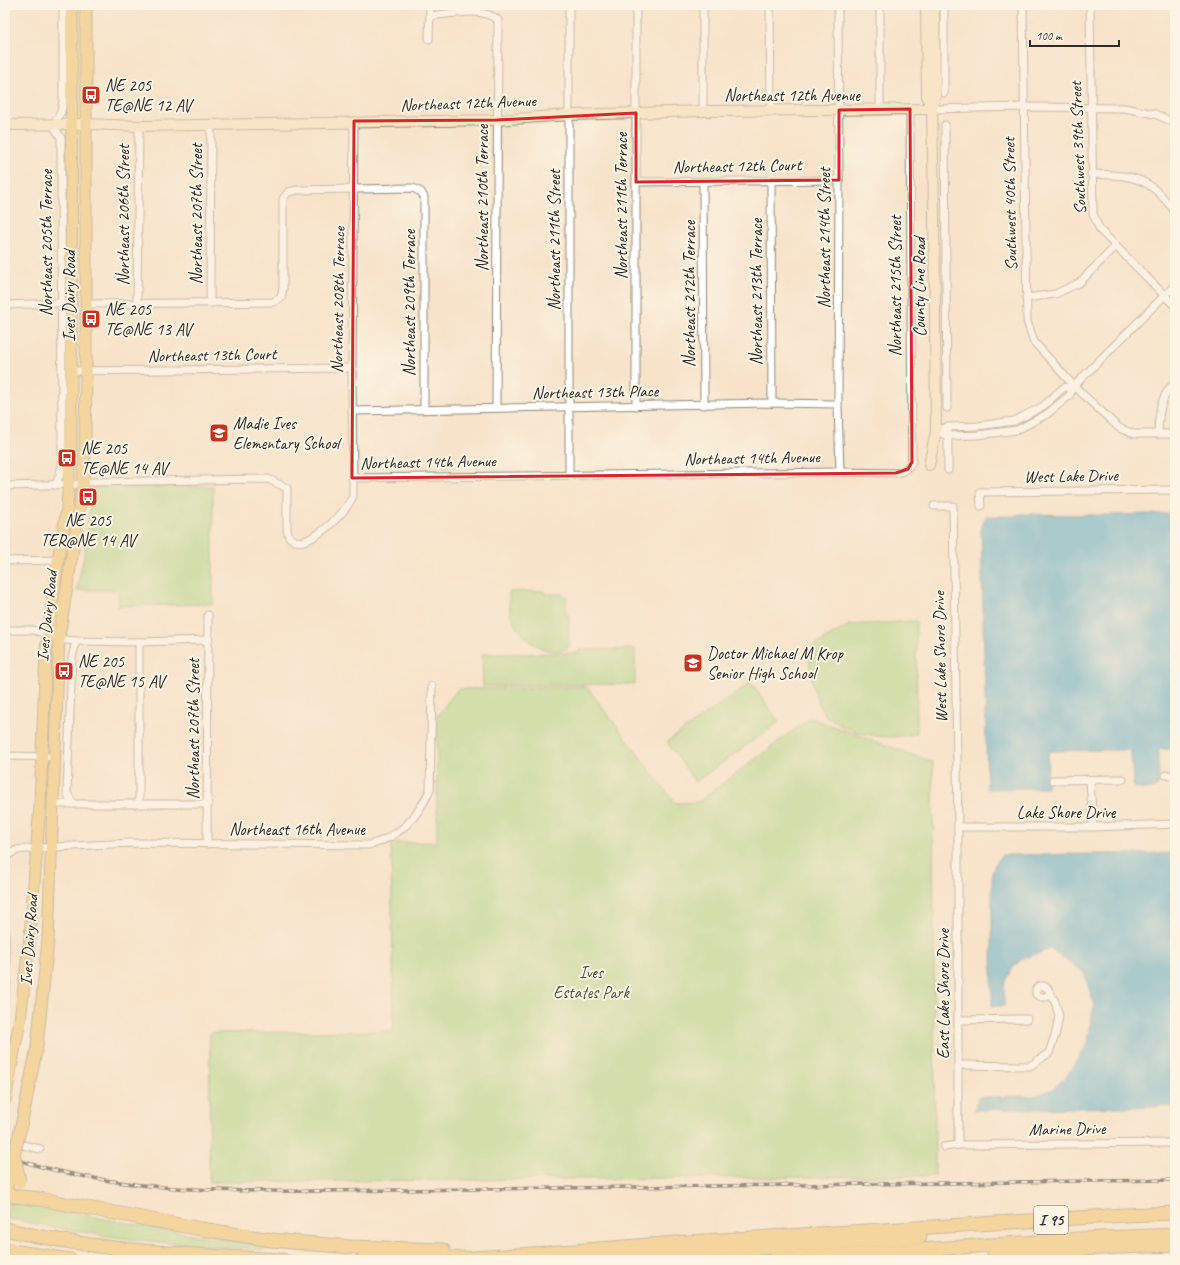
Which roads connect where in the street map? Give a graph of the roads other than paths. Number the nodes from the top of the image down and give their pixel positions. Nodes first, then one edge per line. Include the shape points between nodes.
1 (63, 5) edge
2 (72, 5) edge
3 (86, 5) edge
4 (430, 5) edge
5 (569, 5) edge
6 (636, 5) edge
7 (703, 5) edge
8 (770, 5) edge
9 (838, 5) edge
10 (880, 5) edge
11 (926, 5) edge
12 (934, 5) edge
13 (944, 5) edge
14 (1023, 5) edge
15 (1090, 5) edge
16 (469, 9) edge
17 (430, 16) junction
18 (429, 39) dead end
19 (944, 93) dead end
20 (1024, 107) junction
21 (1092, 107) junction
22 (932, 109) junction
23 (771, 110) junction
24 (839, 110) junction
25 (880, 110) junction
26 (910, 110) junction
27 (703, 111) junction
28 (636, 113) junction
29 (569, 115) junction
30 (497, 120) junction
31 (354, 122) junction
32 (1175, 123) edge
33 (73, 124) junction
34 (86, 124) junction
35 (211, 124) junction
36 (5, 125) edge
37 (53, 125) junction
38 (944, 125) dead end
39 (138, 126) junction
40 (1091, 174) junction
41 (839, 180) junction
42 (771, 181) junction
43 (636, 182) junction
44 (703, 182) junction
45 (354, 189) junction
46 (1175, 211) edge
47 (1116, 246) junction
48 (1175, 285) edge
49 (1164, 295) junction
50 (1026, 298) junction
51 (61, 303) junction
52 (210, 303) junction
53 (86, 304) junction
54 (137, 304) junction
55 (5, 305) edge
56 (1175, 306) edge
57 (352, 368) junction
58 (73, 371) junction
59 (86, 371) junction
60 (1175, 382) edge
61 (1074, 386) junction
62 (772, 403) junction
63 (838, 404) junction
64 (704, 405) junction
65 (636, 406) junction
66 (496, 408) junction
67 (570, 408) junction
68 (947, 408) dead end
69 (424, 409) junction
70 (352, 411) junction
71 (948, 427) junction
72 (936, 431) junction
73 (1158, 434) junction
74 (1175, 434) edge
75 (948, 436) junction
76 (912, 462) joint
77 (929, 465) dead end
78 (948, 470) dead end
79 (840, 472) junction
80 (569, 476) junction
81 (352, 478) junction
82 (83, 484) junction
83 (55, 485) junction
84 (69, 485) junction
85 (5, 486) edge
86 (1175, 490) edge
87 (934, 506) dead end
88 (981, 506) dead end
89 (58, 560) junction
90 (5, 561) edge
91 (208, 614) dead end
92 (5, 630) edge
93 (48, 634) junction
94 (59, 638) junction
95 (208, 640) junction
96 (76, 641) junction
97 (139, 642) junction
98 (432, 686) dead end
99 (5, 756) edge
100 (42, 757) junction
101 (55, 757) junction
102 (1166, 775) dead end
103 (1175, 775) edge
104 (1123, 779) dead end
105 (1053, 780) dead end
106 (1090, 780) junction
107 (139, 803) junction
108 (54, 804) junction
109 (73, 804) junction
110 (208, 804) junction
111 (1175, 824) edge
112 (958, 827) junction
113 (1093, 827) junction
114 (207, 844) junction
115 (52, 847) junction
116 (36, 848) junction
117 (5, 860) edge
118 (5, 931) edge
119 (6, 952) edge
120 (5, 993) edge
121 (1051, 994) dead end
122 (1027, 1019) dead end
123 (958, 1020) junction
124 (959, 1065) junction
125 (5, 1100) edge
126 (5, 1141) edge
127 (1175, 1143) edge
128 (958, 1145) junction
129 (944, 1147) dead end
130 (40, 1149) dead end
131 (14, 1158) joint
132 (14, 1180) junction
133 (5, 1195) edge
134 (39, 1199) junction
135 (1175, 1213) edge
136 (1175, 1222) edge
137 (5, 1229) edge
138 (1175, 1235) edge
139 (5, 1238) edge
140 (1175, 1245) edge
141 (618, 1248) junction
142 (5, 1250) edge
143 (5, 1257) edge
144 (19, 1260) edge
145 (70, 1260) edge
146 (169, 1260) edge
147 (283, 1260) edge
148 (362, 1260) edge
149 (579, 1260) edge
150 (774, 1260) edge
151 (900, 1260) edge

1 - 37 street via 63,101 61,112
2 - 33 main road, Ives Dairy Road
3 - 34 main road, Ives Dairy Road
4 - 17 street
5 - 29 street, Northeast 211th Street
6 - 28 street, Northeast 211th Terrace
7 - 27 street
8 - 23 street
9 - 24 street, Northeast 214th Street
10 - 25 street
11 - 22 street, County Line Road via 927,96
12 - 22 street, County Line Road via 935,96
13 - 19 street
14 - 20 street, Southwest 40th Street
15 - 21 street, Southwest 39th Street
16 - 17 street, Northeast 210th Terrace
16 - 30 street, Northeast 210th Terrace via 492,15 498,20
17 - 18 street
20 - 21 street
20 - 22 street
20 - 50 street, Southwest 40th Street
21 - 32 street via 1124,108 1155,114
21 - 40 street, Southwest 39th Street
22 - 26 street, Northeast 12th Avenue
22 - 72 street, County Line Road
23 - 24 street, Northeast 12th Avenue
23 - 27 street, Northeast 12th Avenue
24 - 25 street, Northeast 12th Avenue
24 - 41 street, Northeast 214th Street
25 - 26 street, Northeast 12th Avenue
26 - 76 street, Northeast 215th Street
27 - 28 street, Northeast 12th Avenue
28 - 29 street, Northeast 12th Avenue
28 - 43 street, Northeast 211th Terrace
29 - 30 street, Northeast 12th Avenue
29 - 67 street, Northeast 211th Street
30 - 31 street, Northeast 12th Avenue
30 - 66 street, Northeast 210th Terrace
31 - 35 street, Northeast 12th Avenue
31 - 45 street, Northeast 208th Terrace
33 - 34 street, Northeast 12th Avenue
33 - 37 street, Northeast 12th Avenue
33 - 58 main road, Ives Dairy Road
34 - 39 street, Northeast 12th Avenue
34 - 53 main road, Ives Dairy Road
35 - 39 street, Northeast 12th Avenue
35 - 52 street, Northeast 207th Street
36 - 37 street, Northeast 12th Avenue
37 - 51 street, Northeast 205th Terrace via 61,138
38 - 68 street
39 - 54 street, Northeast 206th Street
40 - 46 street via 1135,179 1152,187
40 - 47 street, Southwest 39th Street via 1095,222
41 - 42 street, Northeast 12th Court
41 - 63 street, Northeast 214th Street
42 - 44 street, Northeast 12th Court
42 - 62 street, Northeast 213th Terrace
43 - 44 street, Northeast 12th Court
43 - 65 street, Northeast 211th Terrace
44 - 64 street, Northeast 212th Terrace
45 - 52 street via 298,190 288,192 283,199 281,298 273,302
45 - 57 street, Northeast 208th Terrace
45 - 69 street, Northeast 209th Terrace via 413,188 424,197
47 - 49 street, Southwest 39th Street
47 - 50 street via 1079,283 1055,294
48 - 49 street
49 - 56 street, Southwest 39th Street
49 - 61 street
50 - 61 street, Southwest 40th Street via 1027,321 1034,342
51 - 55 street
51 - 83 street, Northeast 205th Terrace via 62,464
52 - 54 street
53 - 54 street
53 - 59 main road, Ives Dairy Road
57 - 59 street, Northeast 13th Court
57 - 70 street, Northeast 208th Terrace
58 - 59 street, Northeast 13th Court
58 - 84 main road, Ives Dairy Road
59 - 82 main road, Ives Dairy Road
60 - 73 street via 1163,398 1159,411
61 - 71 street via 1063,388 1042,407 1014,421
61 - 73 street, Southwest 40th Street via 1119,428 1134,434
61 - 75 street via 1069,396 1047,414 1017,430
62 - 63 street, Northeast 13th Place
62 - 64 street, Northeast 13th Place
63 - 79 street, Northeast 214th Street
64 - 65 street, Northeast 13th Place
65 - 67 street, Northeast 13th Place
66 - 67 street, Northeast 13th Place
66 - 69 street, Northeast 13th Place
67 - 80 street, Northeast 211th Street
69 - 70 street, Northeast 13th Place
70 - 81 street, Northeast 208th Terrace
71 - 72 street
71 - 75 street
72 - 75 street
72 - 77 street, County Line Road
73 - 74 street, Southwest 40th Street
75 - 78 street
76 - 79 street, Northeast 14th Avenue via 908,469 896,473
79 - 80 street, Northeast 14th Avenue
80 - 81 street, Northeast 14th Avenue
81 - 82 street, Northeast 14th Avenue via 353,496 350,503 316,536 304,541 295,541 289,536 286,488 268,479
82 - 84 street, Northeast 14th Avenue
82 - 94 main road, Ives Dairy Road
83 - 84 street, Northeast 14th Avenue
83 - 85 street, Northeast 14th Avenue
84 - 89 main road, Ives Dairy Road
86 - 88 street, West Lake Drive via 980,492
87 - 112 street, West Lake Shore Drive via 954,506
89 - 90 street
89 - 93 main road, Ives Dairy Road
91 - 95 street, Northeast 207th Street
92 - 93 street via 33,630
93 - 94 street
93 - 100 main road, Ives Dairy Road
94 - 96 street
94 - 101 main road, Ives Dairy Road
95 - 97 street
95 - 110 street, Northeast 207th Street
96 - 97 street
96 - 109 street via 72,658 67,792
97 - 107 street
98 - 114 street, Northeast 16th Avenue via 430,790 413,818 393,836 369,845
99 - 100 street
100 - 101 street
100 - 116 main road, Ives Dairy Road
101 - 108 main road, Ives Dairy Road
102 - 103 street
104 - 106 street
105 - 106 street
106 - 113 street
107 - 109 street
107 - 110 street
108 - 109 street
108 - 115 main road, Ives Dairy Road
110 - 114 street, Northeast 207th Street
111 - 113 street, Lake Shore Drive
112 - 113 street, Lake Shore Drive
112 - 123 street, East Lake Shore Drive
114 - 115 street, Northeast 16th Avenue
115 - 116 street, Northeast 16th Avenue
115 - 131 main road, Ives Dairy Road, bridge via 48,940 41,1017 33,1072
116 - 117 street via 17,850
116 - 125 main road, Ives Dairy Road via 24,994
118 - 119 street
119 - 120 street
121 - 124 street via 1059,1016 1049,1053 1030,1066
122 - 123 street
123 - 124 street, East Lake Shore Drive
124 - 128 street, East Lake Shore Drive
126 - 130 street
127 - 128 street, Marine Drive
128 - 129 street
131 - 132 highway, bridge
132 - 133 main road
132 - 134 highway
133 - 134 highway
134 - 141 highway via 234,1234 322,1245 451,1250 585,1243
135 - 141 highway, I 95
136 - 149 highway via 1124,1223
137 - 147 highway via 34,1236 117,1248
138 - 150 highway
139 - 146 highway
140 - 151 highway, I 95
141 - 148 highway, I 95 via 473,1258
142 - 145 highway
143 - 144 highway

